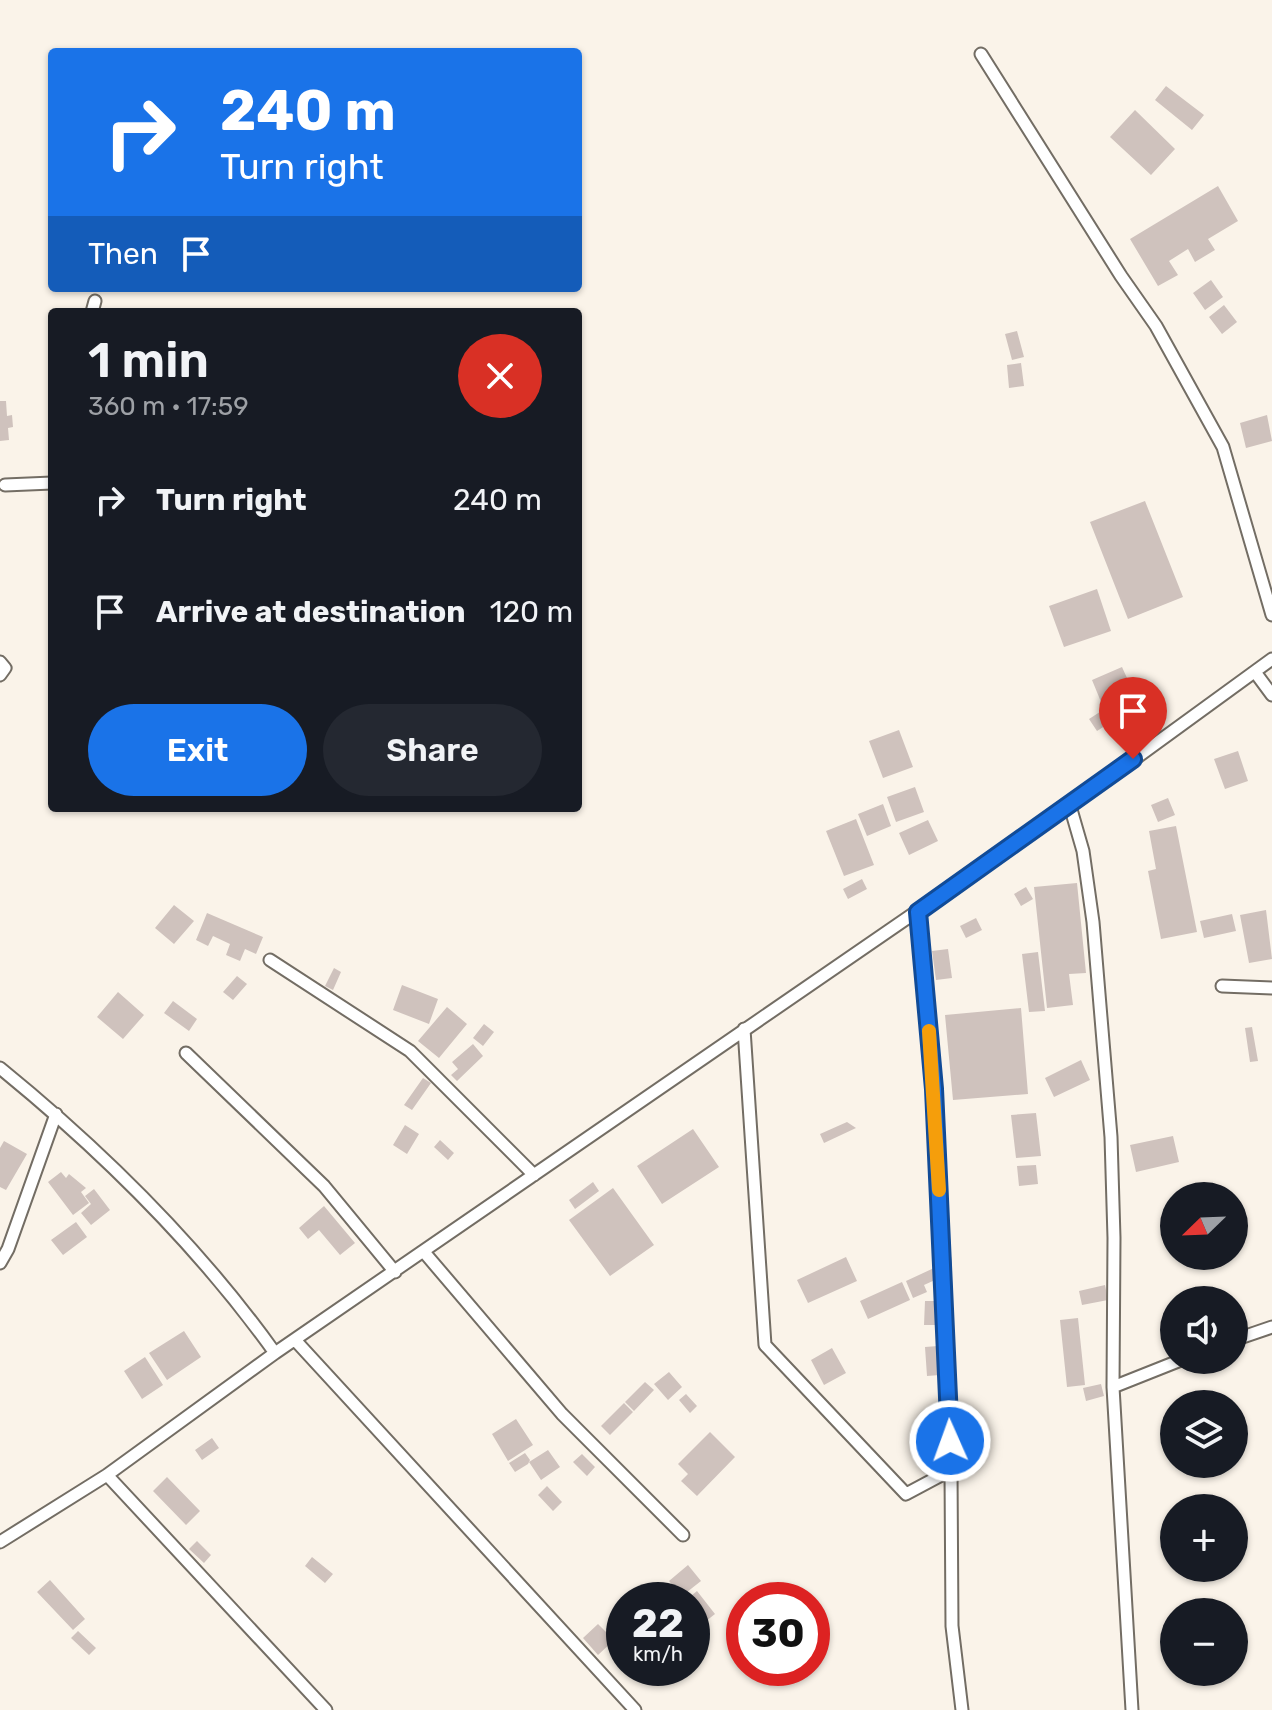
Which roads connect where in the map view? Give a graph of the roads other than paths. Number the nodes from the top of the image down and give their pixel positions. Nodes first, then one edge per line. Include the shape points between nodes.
1 (981, 54) dead end
2 (48, 483) edge
3 (5, 485) dead end
4 (1272, 615) edge
5 (1272, 659) edge
6 (0, 662) edge
7 (1255, 672) junction
8 (0, 675) edge
9 (1272, 695) edge
10 (1070, 806) junction
11 (918, 912) junction
12 (270, 960) dead end
13 (1222, 986) dead end
14 (1272, 988) edge
15 (744, 1029) junction
16 (186, 1053) dead end
17 (0, 1068) edge
18 (56, 1114) junction
19 (534, 1175) junction
20 (424, 1252) junction
21 (0, 1263) edge
22 (395, 1272) junction
23 (1272, 1327) edge
24 (1248, 1335) edge
25 (295, 1340) junction
26 (275, 1353) junction
27 (1160, 1368) edge
28 (1113, 1387) junction
29 (951, 1470) junction
30 (107, 1475) junction
31 (683, 1535) dead end
32 (0, 1542) edge
33 (326, 1710) edge
34 (635, 1710) edge
35 (962, 1710) edge
36 (1132, 1710) edge

1 - 4 street via 1156,326 1223,447
2 - 3 street
5 - 7 street
6 - 8 street via 5,668
7 - 9 street
7 - 10 street
10 - 11 street
10 - 28 street via 1083,851 1102,1017 1114,1238
11 - 15 street
11 - 29 street via 934,1089
12 - 19 street via 410,1051
13 - 14 street
15 - 19 street
15 - 29 street via 765,1345 906,1494
16 - 22 street via 324,1186
17 - 18 street
18 - 21 street
18 - 26 street via 237,1300
19 - 20 street
20 - 22 street
20 - 31 street via 562,1414
22 - 25 street
23 - 24 street
25 - 26 street
25 - 34 street
26 - 30 street
27 - 28 street
28 - 36 street
29 - 35 street via 952,1626
30 - 32 street
30 - 33 street

